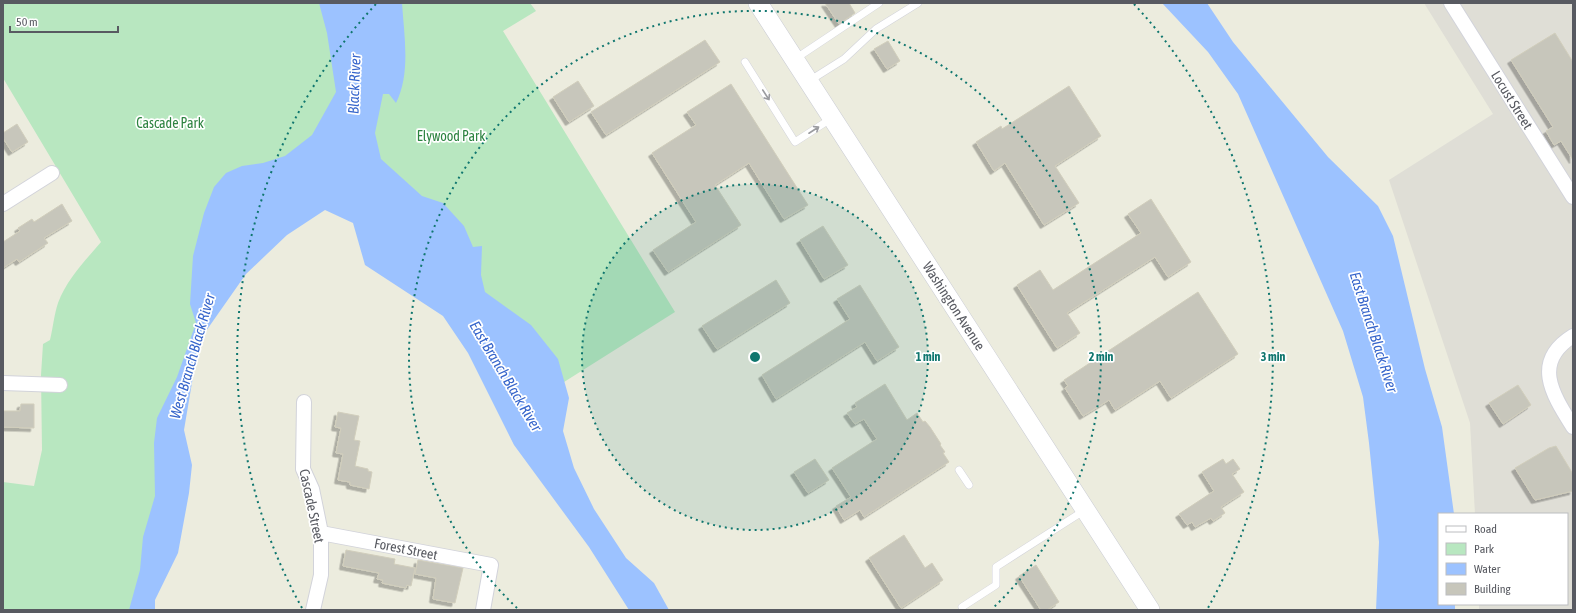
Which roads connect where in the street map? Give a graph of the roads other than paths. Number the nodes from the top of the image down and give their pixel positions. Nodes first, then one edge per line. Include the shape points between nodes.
1 (758, 3) edge
2 (879, 3) edge
3 (918, 3) edge
4 (1451, 3) edge
5 (795, 59) junction
6 (745, 62) dead end
7 (809, 81) junction
8 (832, 118) junction
9 (52, 173) dead end
10 (1573, 197) edge
11 (3, 204) edge
12 (1573, 336) edge
13 (3, 384) edge
14 (60, 385) dead end
15 (304, 402) dead end
16 (1573, 427) edge
17 (959, 470) dead end
18 (969, 485) dead end
19 (1085, 510) junction
20 (321, 533) junction
21 (962, 607) dead end
22 (313, 610) edge
23 (483, 610) edge
24 (1150, 610) edge

1 - 5 street, Washington Avenue
2 - 5 lane
3 - 7 lane via 876,29 844,59
4 - 10 street, Locust Street
5 - 7 street, Washington Avenue
6 -> 8 lane via 795,142
7 - 8 street, Washington Avenue
8 - 19 street, Washington Avenue
9 - 11 street
12 - 16 street via 1554,353 1548,369 1555,398
13 - 14 street
15 - 20 street, Cascade Street via 303,469 312,489
17 - 18 lane
19 - 21 lane via 996,567 996,585
19 - 24 street, Washington Avenue
20 - 22 street, Cascade Street via 321,575
20 - 23 street, Forest Street via 491,565

